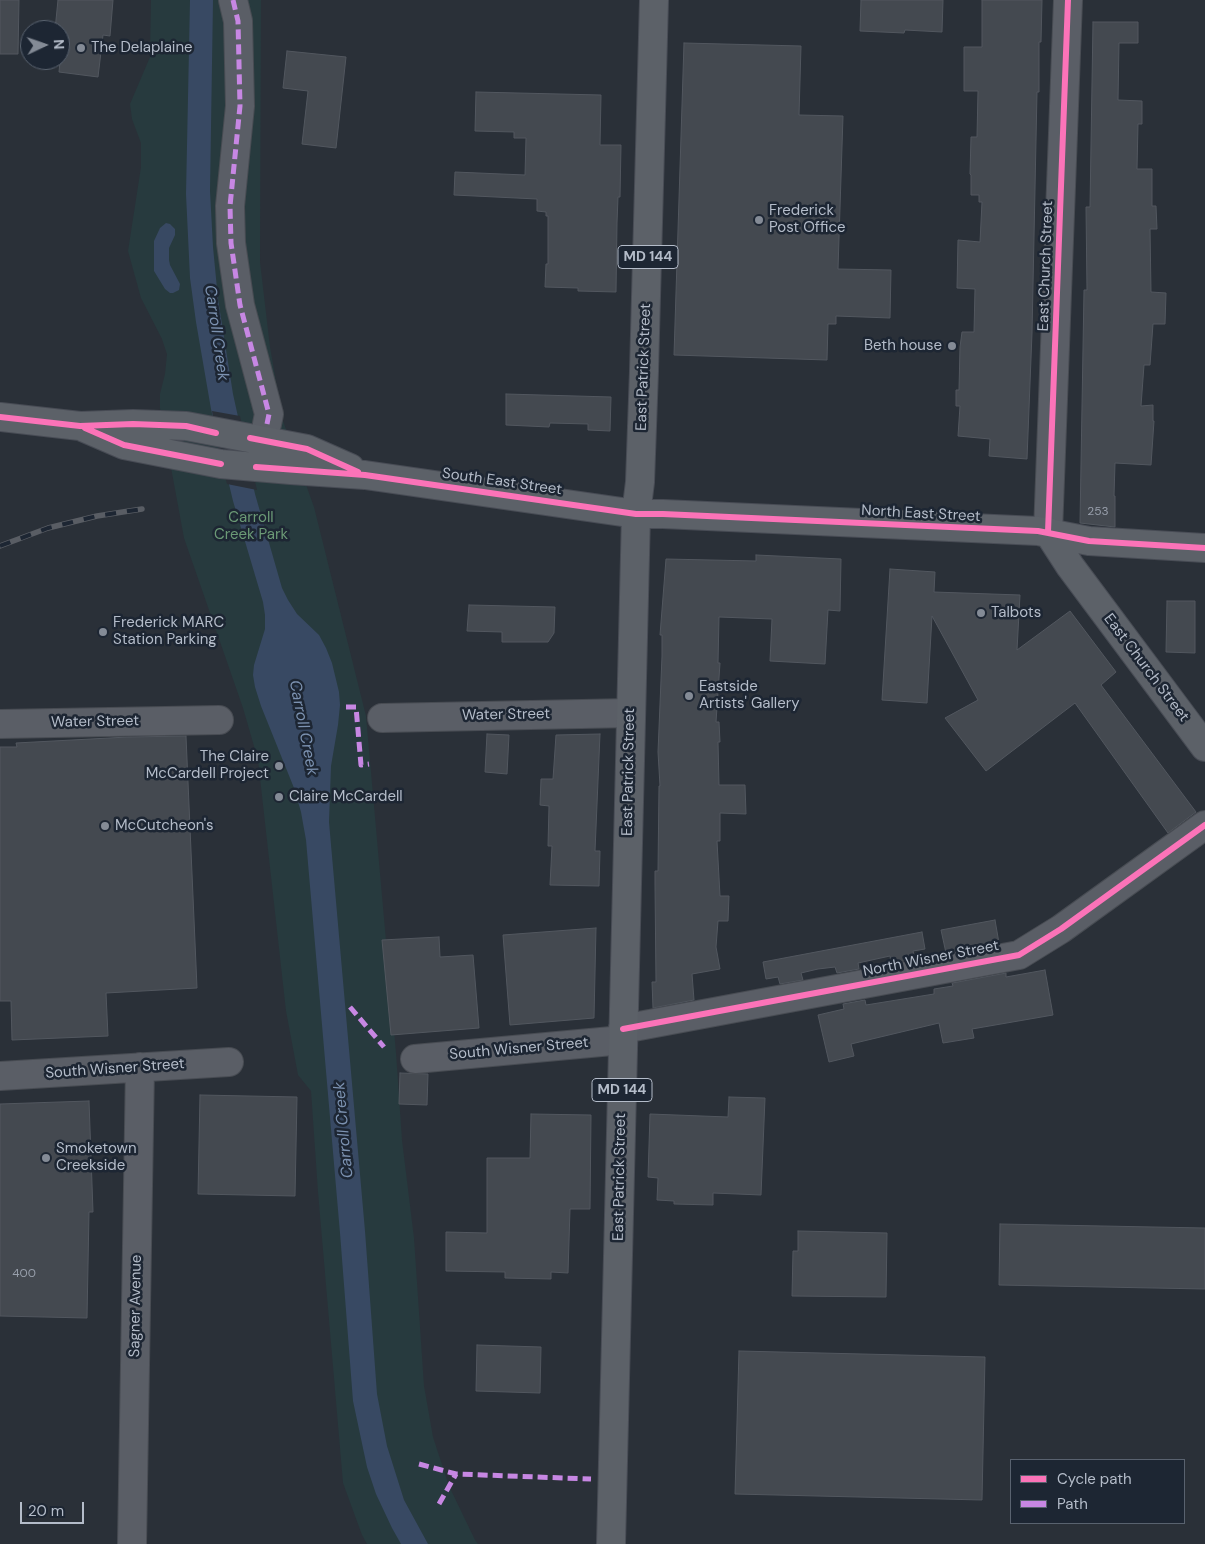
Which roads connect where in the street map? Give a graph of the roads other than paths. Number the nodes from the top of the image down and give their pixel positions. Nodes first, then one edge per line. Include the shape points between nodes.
1 (233, 0) edge
2 (654, 0) edge
3 (1068, 0) edge
4 (0, 416) edge
5 (80, 426) junction
6 (259, 431) junction
7 (365, 475) junction
8 (636, 514) junction
9 (1048, 532) junction
10 (1205, 548) edge
11 (631, 713) junction
12 (382, 718) dead end
13 (219, 720) dead end
14 (0, 724) edge
15 (1205, 747) edge
16 (1205, 825) edge
17 (623, 1034) junction
18 (416, 1059) dead end
19 (229, 1062) dead end
20 (140, 1067) junction
21 (0, 1076) edge
22 (132, 1544) edge
23 (611, 1544) edge

1 - 6 street via 238,21 240,106 230,206 231,243 240,304 269,414
2 - 8 main road, East Patrick Street / MD 144 via 644,371
3 - 9 street, East Church Street
4 - 5 main road, South East Street
5 - 6 main road, South East Street via 133,424 186,426 216,433
5 - 7 main road, South East Street via 124,445 221,464
6 - 7 main road, South East Street
7 - 8 main road, South East Street
8 - 9 main road, North East Street
8 - 11 main road, East Patrick Street / MD 144
9 - 10 main road, North East Street via 1089,541
9 - 15 main road, East Church Street
11 - 12 street, Water Street
11 - 17 main road, East Patrick Street / MD 144
13 - 14 street, Water Street
16 - 17 street, North Wisner Street via 1042,942 1019,955
17 - 18 street, South Wisner Street
17 - 23 main road, East Patrick Street / MD 144
19 - 20 street, South Wisner Street
20 - 21 street, South Wisner Street
20 - 22 street, Sagner Avenue

